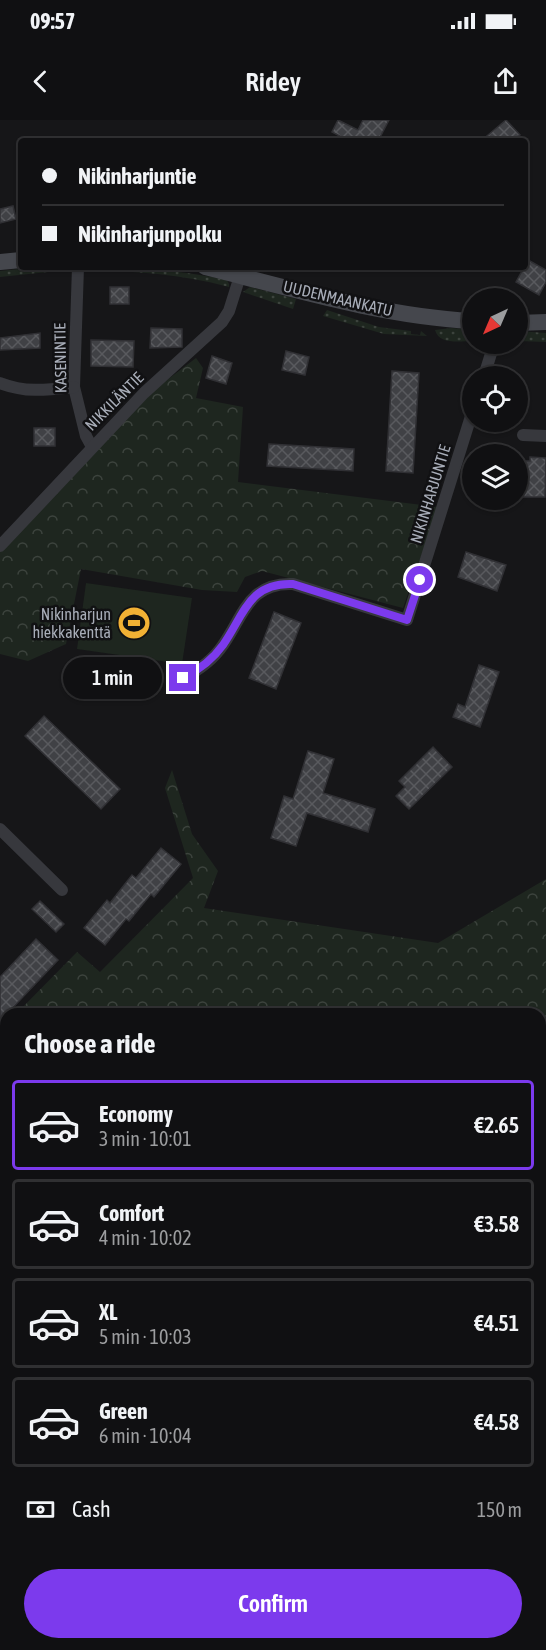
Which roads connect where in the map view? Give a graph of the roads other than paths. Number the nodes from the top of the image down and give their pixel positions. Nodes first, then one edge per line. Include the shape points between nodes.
1 (18, 260) edge
2 (0, 262) edge
3 (78, 270) edge
4 (217, 270) edge
5 (240, 276) junction
6 (462, 320) edge
7 (546, 322) edge
8 (528, 323) edge
9 (0, 383) edge
10 (74, 387) junction
11 (466, 432) edge
12 (523, 435) dead end
13 (546, 436) edge
14 (92, 447) junction
15 (0, 546) edge
16 (183, 678) dead end
17 (0, 829) edge
18 (62, 890) dead end

1 - 2 main road
3 - 10 street, KASENINTIE
4 - 5 main road, UUDENMAANKATU
5 - 6 main road, UUDENMAANKATU via 362,306
5 - 14 street, NIKKILÄNTIE via 222,322
7 - 8 main road
9 - 10 street via 32,391
10 - 14 street, KASENINTIE
11 - 16 street, NIKINHARJUNTIE via 407,620 293,584 279,584 257,595 244,609 223,646 200,669
12 - 13 street
14 - 15 street, NIKKILÄNTIE
17 - 18 street

